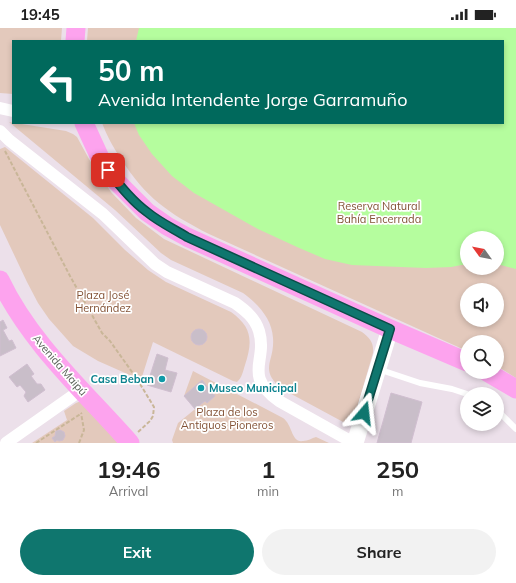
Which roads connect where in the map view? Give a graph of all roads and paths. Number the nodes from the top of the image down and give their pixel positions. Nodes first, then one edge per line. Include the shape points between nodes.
1 (76, 28) edge
2 (75, 40) edge
3 (0, 108) edge
4 (12, 111) edge
5 (84, 124) edge
6 (0, 131) edge
7 (3, 147) dead end
8 (0, 280) edge
9 (390, 329) junction
10 (460, 359) edge
11 (378, 369) junction
12 (499, 379) edge
13 (516, 389) edge
14 (82, 390) junction
15 (460, 392) edge
16 (81, 413) junction
17 (504, 417) edge
18 (86, 418) dead end
19 (516, 429) edge
20 (129, 442) edge
21 (6, 443) edge
22 (36, 443) edge
23 (79, 443) edge
24 (354, 443) edge

1 - 2 main road
3 - 4 street
5 - 9 main road via 101,160 116,180 147,212 167,226
6 - 24 street via 103,214 155,264 235,303 250,315 258,330 261,344 258,374 270,395
7 - 20 path via 102,332 154,406 150,421
8 - 14 main road, Avenida Maipú via 28,327
9 - 10 main road
9 - 11 main road
11 - 15 lane via 420,383
11 - 24 main road
12 - 13 main road
14 - 20 main road, Avenida Maipú
14 - 21 street
16 - 18 path
16 - 22 path
16 - 23 path via 84,430
17 - 19 lane

